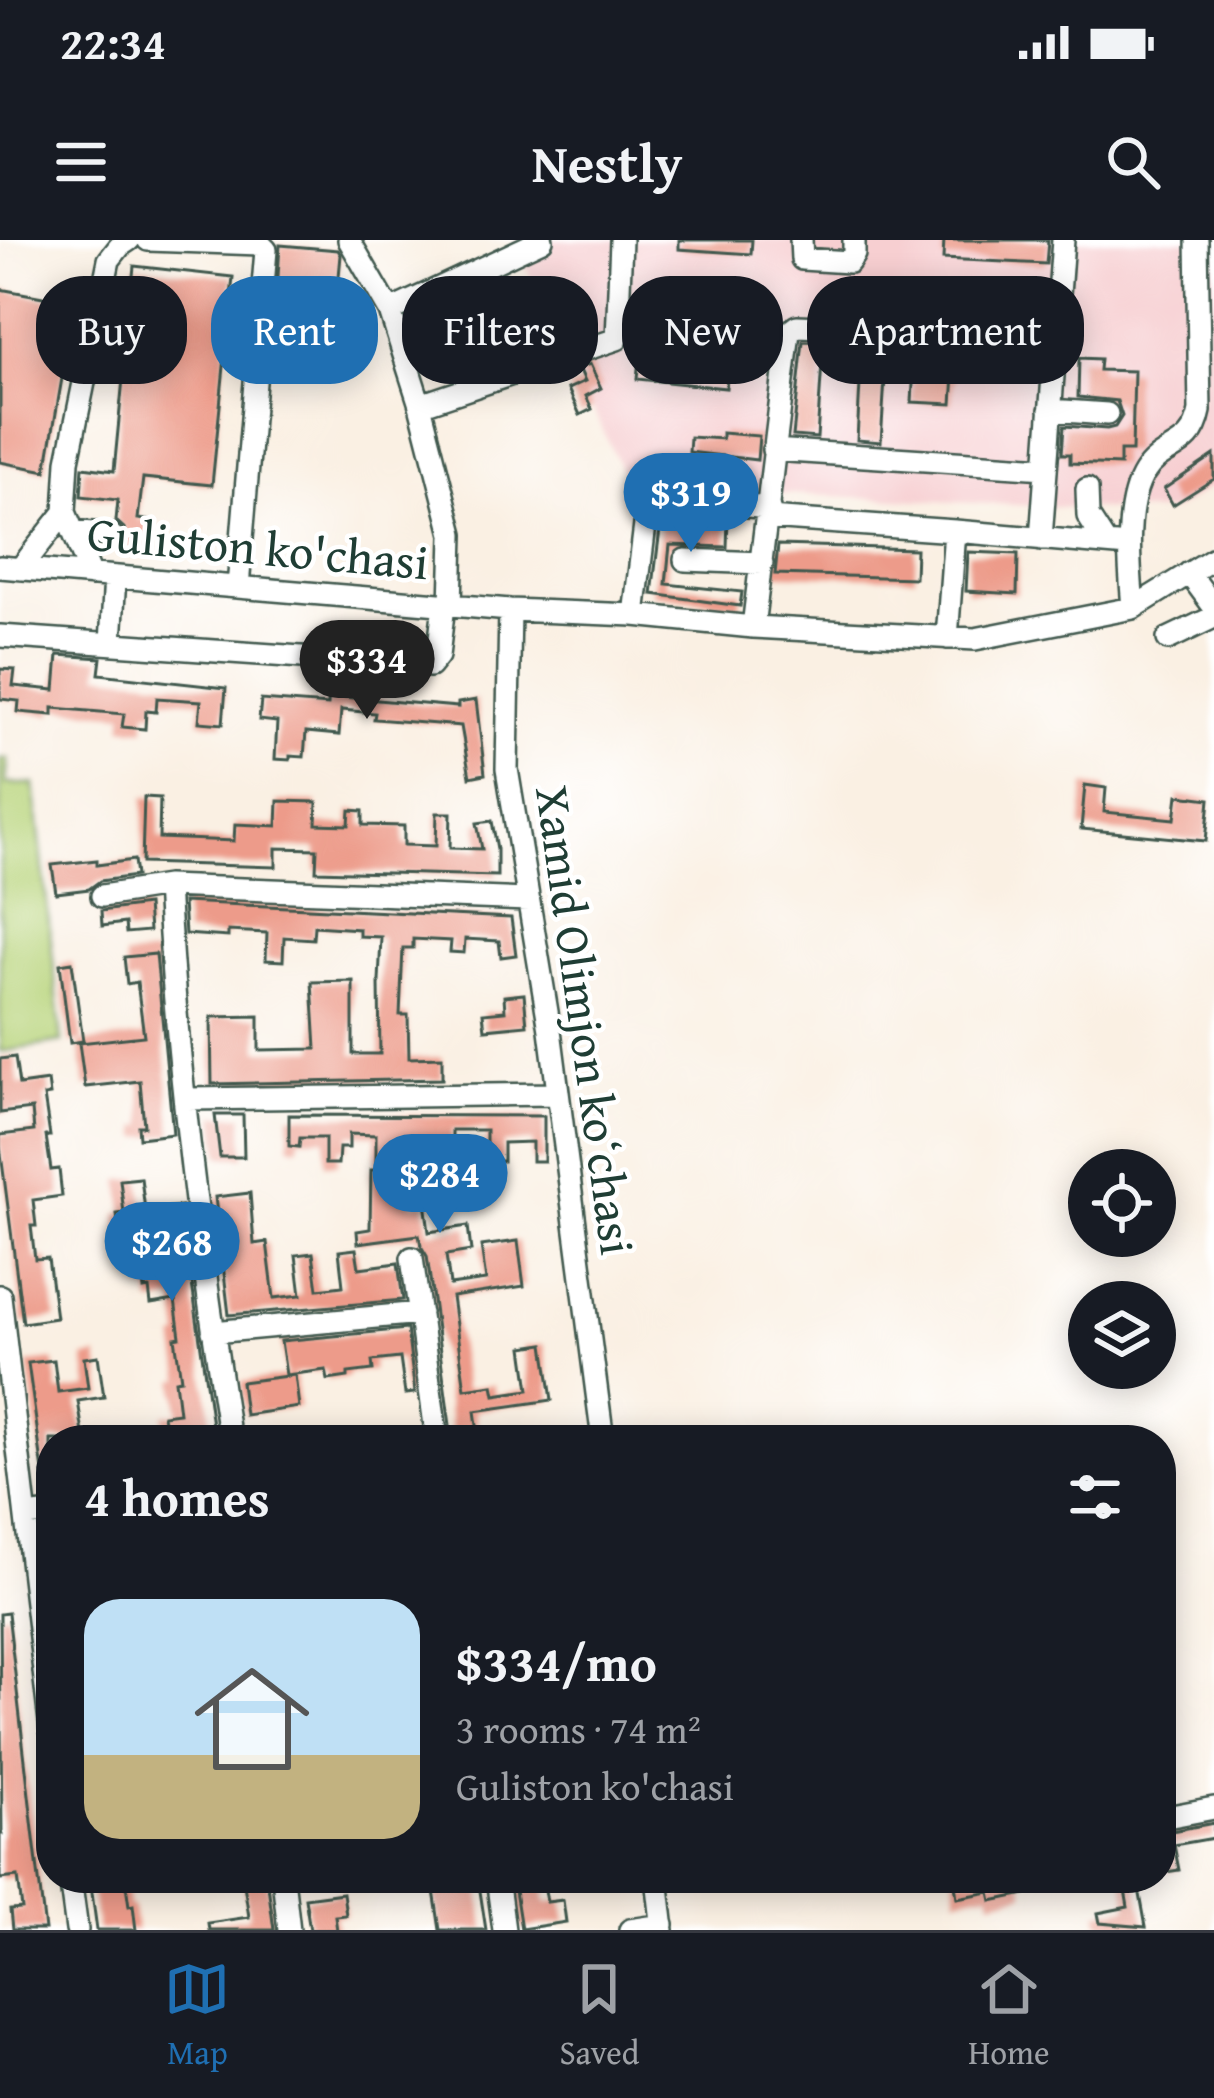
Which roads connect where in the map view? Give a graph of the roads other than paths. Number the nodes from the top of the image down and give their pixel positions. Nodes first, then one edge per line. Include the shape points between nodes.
1 (129, 240) edge
2 (148, 240) edge
3 (349, 240) edge
4 (542, 240) edge
5 (621, 240) edge
6 (801, 240) edge
7 (854, 240) edge
8 (1063, 240) edge
9 (1197, 240) edge
10 (390, 311) junction
11 (807, 326) edge
12 (420, 405) junction
13 (1050, 410) junction
14 (1107, 414) dead end
15 (773, 450) junction
16 (1046, 468) junction
17 (1087, 489) dead end
18 (768, 513) junction
19 (69, 522) junction
20 (955, 532) junction
21 (111, 535) dead end
22 (1041, 539) junction
23 (1117, 545) junction
24 (1214, 558) edge
25 (685, 560) dead end
26 (762, 563) junction
27 (10, 568) edge
28 (1189, 573) junction
29 (91, 575) junction
30 (115, 577) junction
31 (238, 587) junction
32 (448, 605) junction
33 (1133, 608) junction
34 (1214, 608) edge
35 (510, 610) junction
36 (634, 615) junction
37 (1214, 617) edge
38 (753, 627) junction
39 (0, 636) edge
40 (947, 638) junction
41 (1168, 640) dead end
42 (111, 642) junction
43 (167, 886) junction
44 (102, 896) dead end
45 (528, 900) junction
46 (558, 1094) junction
47 (186, 1100) junction
48 (412, 1258) dead end
49 (0, 1296) edge
50 (420, 1313) junction
51 (213, 1332) junction
52 (228, 1425) edge
53 (435, 1425) edge
54 (601, 1425) edge
55 (36, 1515) edge
56 (27, 1516) junction
57 (36, 1597) edge
58 (1214, 1808) edge
59 (1176, 1815) edge
60 (72, 1893) edge
61 (285, 1893) edge
62 (499, 1893) edge
63 (659, 1893) edge
64 (663, 1928) edge
65 (77, 1930) edge
66 (289, 1930) edge
67 (504, 1930) edge
68 (630, 1930) edge

1 - 19 street via 109,260 68,461
2 - 31 street via 266,250
3 - 10 street
4 - 10 street
5 - 12 street via 617,339
6 - 7 street via 802,259 849,262
8 - 13 street
9 - 23 street via 1197,428 1146,470
10 - 12 street
11 - 15 street via 788,332
12 - 32 street via 453,534
13 - 14 street
13 - 16 street
15 - 16 street
15 - 18 street
16 - 22 street
17 - 23 street via 1088,516
18 - 20 street
18 - 26 street
18 - 36 street via 648,500
19 - 21 street
19 - 27 street
19 - 29 street
20 - 22 street
20 - 40 street
22 - 23 street
23 - 33 street
24 - 28 street
25 - 26 street
26 - 38 street
27 - 29 street, Guliston ko'chasi
28 - 33 street
28 - 34 street
29 - 30 street, Guliston ko'chasi
30 - 31 street, Guliston ko'chasi
30 - 42 street
31 - 32 street, Guliston ko'chasi
32 - 35 street, Guliston ko'chasi
32 - 42 street via 430,666
33 - 40 street, Guliston ko'chasi
35 - 36 street, Guliston ko'chasi
35 - 45 street, Xamid Olimjon koʻchasi via 507,769
36 - 38 street, Guliston ko'chasi
37 - 41 street
38 - 40 street, Guliston ko'chasi
39 - 42 street
43 - 44 street
43 - 45 street
43 - 47 street
45 - 46 street, Xamid Olimjon koʻchasi
46 - 47 street
46 - 54 street, Xamid Olimjon koʻchasi
47 - 51 street
48 - 50 street
49 - 56 street
50 - 51 street
50 - 53 street
51 - 52 street
55 - 56 street
56 - 57 street
58 - 59 street
60 - 65 street
61 - 66 street
62 - 67 street
63 - 64 street
64 - 68 street

